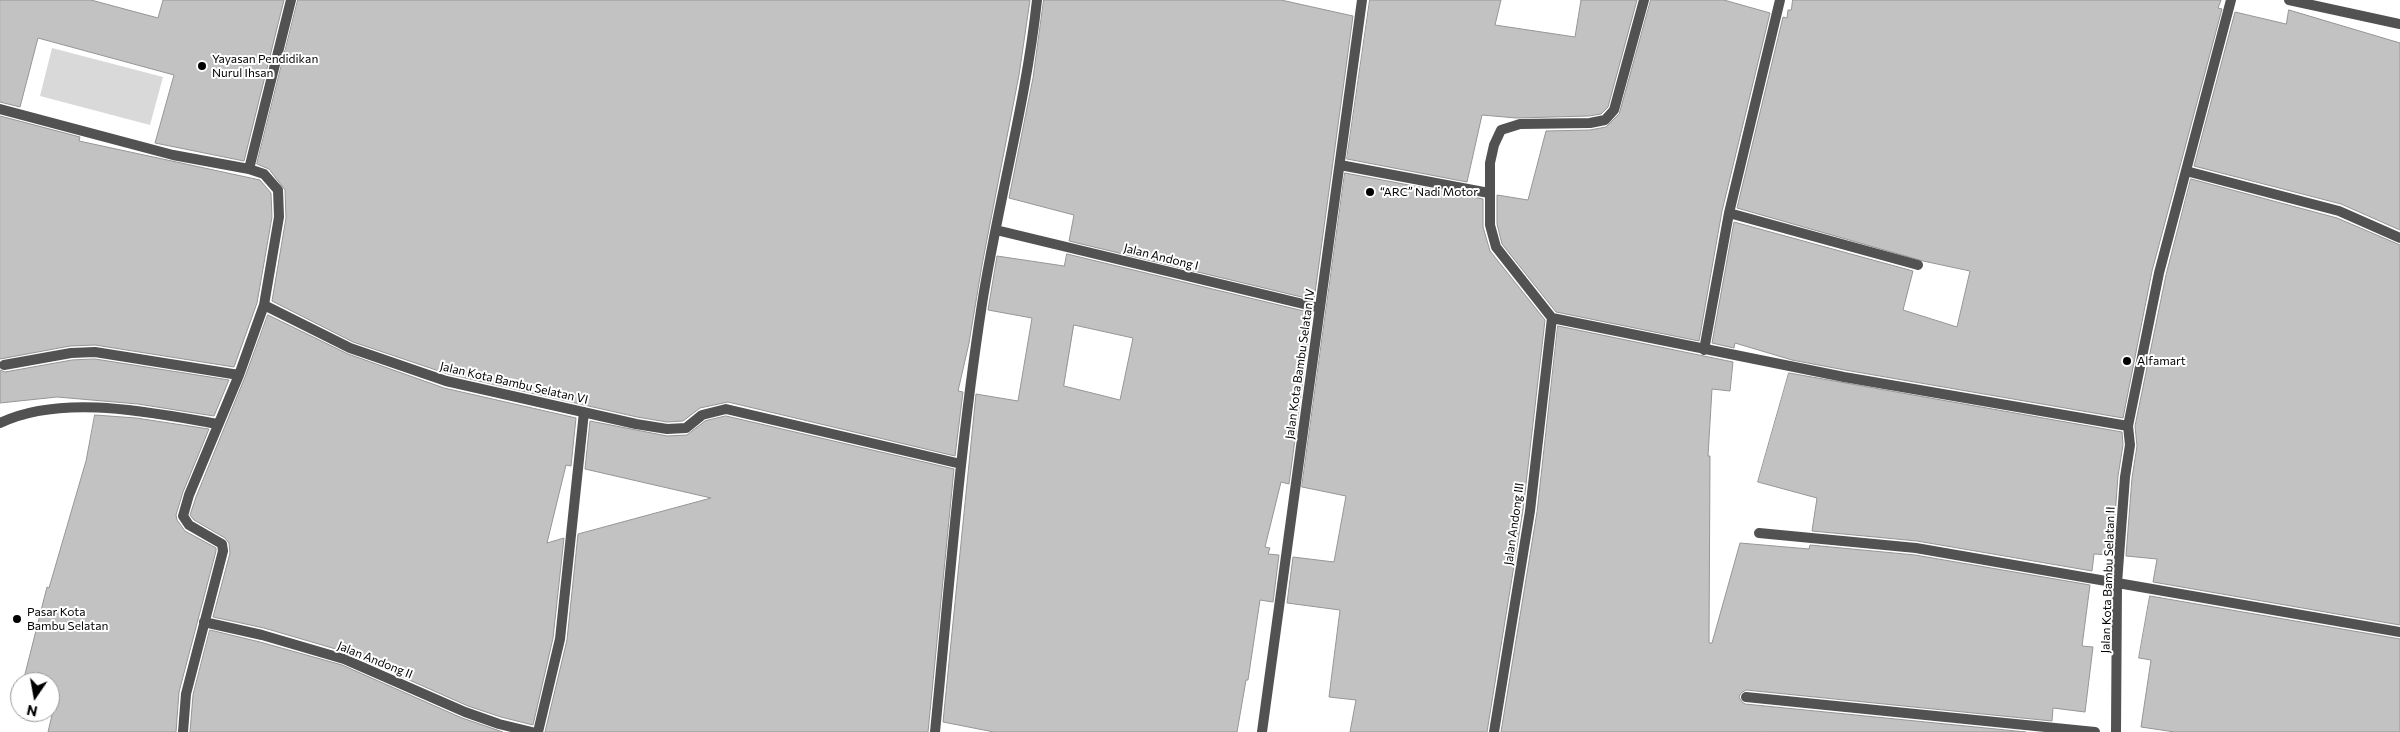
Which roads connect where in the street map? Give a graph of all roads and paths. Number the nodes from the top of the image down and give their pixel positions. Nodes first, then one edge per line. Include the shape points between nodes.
1 (290, 0) edge
2 (1037, 0) edge
3 (1362, 0) edge
4 (1644, 0) edge
5 (1780, 0) edge
6 (2231, 0) edge
7 (2289, 0) edge
8 (2400, 24) edge
9 (0, 109) edge
10 (1340, 165) junction
11 (249, 169) junction
12 (2186, 171) junction
13 (1489, 193) junction
14 (1729, 214) junction
15 (996, 230) junction
16 (2400, 238) edge
17 (1918, 265) dead end
18 (264, 305) junction
19 (1320, 308) junction
20 (1552, 318) junction
21 (1704, 350) junction
22 (4, 365) dead end
23 (238, 375) junction
24 (584, 412) junction
25 (0, 422) edge
26 (218, 424) junction
27 (2126, 427) junction
28 (961, 464) junction
29 (1758, 533) dead end
30 (2117, 583) junction
31 (204, 622) junction
32 (2400, 632) edge
33 (1746, 696) dead end
34 (527, 731) edge
35 (183, 732) edge
36 (538, 732) edge
37 (935, 732) edge
38 (1262, 732) edge
39 (1494, 732) edge
40 (2095, 732) edge
41 (2116, 732) edge

1 - 11 street
2 - 15 street via 1031,56
3 - 10 street, Jalan Kota Bambu Selatan IV
4 - 13 street via 1614,110 1605,120 1590,123 1520,124 1501,130 1490,163
5 - 14 street
6 - 12 street, Jalan Kota Bambu Selatan II
7 - 8 street
9 - 11 street via 173,155
10 - 13 street
10 - 19 street, Jalan Kota Bambu Selatan IV
11 - 18 street via 264,174 274,184 280,203
12 - 16 street via 2338,211
12 - 27 street, Jalan Kota Bambu Selatan II via 2159,273
13 - 20 street via 1490,225 1496,247
14 - 17 street
14 - 21 street
15 - 19 street, Jalan Andong I
15 - 28 street via 982,305
18 - 23 street
18 - 24 street, Jalan Kota Bambu Selatan VI via 350,348 446,381
19 - 38 street, Jalan Kota Bambu Selatan IV
20 - 21 street
20 - 39 street, Jalan Andong III via 1530,511
21 - 27 street via 1844,377 2106,420
22 - 23 street via 95,352
23 - 26 street
24 - 28 street, Jalan Kota Bambu Selatan VI via 636,424 686,428 702,415 726,409
24 - 36 street via 560,639
25 - 26 street via 15,416 62,408 128,408
26 - 31 street via 189,495 184,516 189,525 222,544 222,559
27 - 30 street, Jalan Kota Bambu Selatan II via 2130,445
28 - 37 street
29 - 30 street via 1916,548
30 - 32 street
30 - 41 street, Jalan Kota Bambu Selatan II
31 - 34 street, Jalan Andong II via 344,659 465,712
31 - 35 street via 186,694
33 - 40 street

